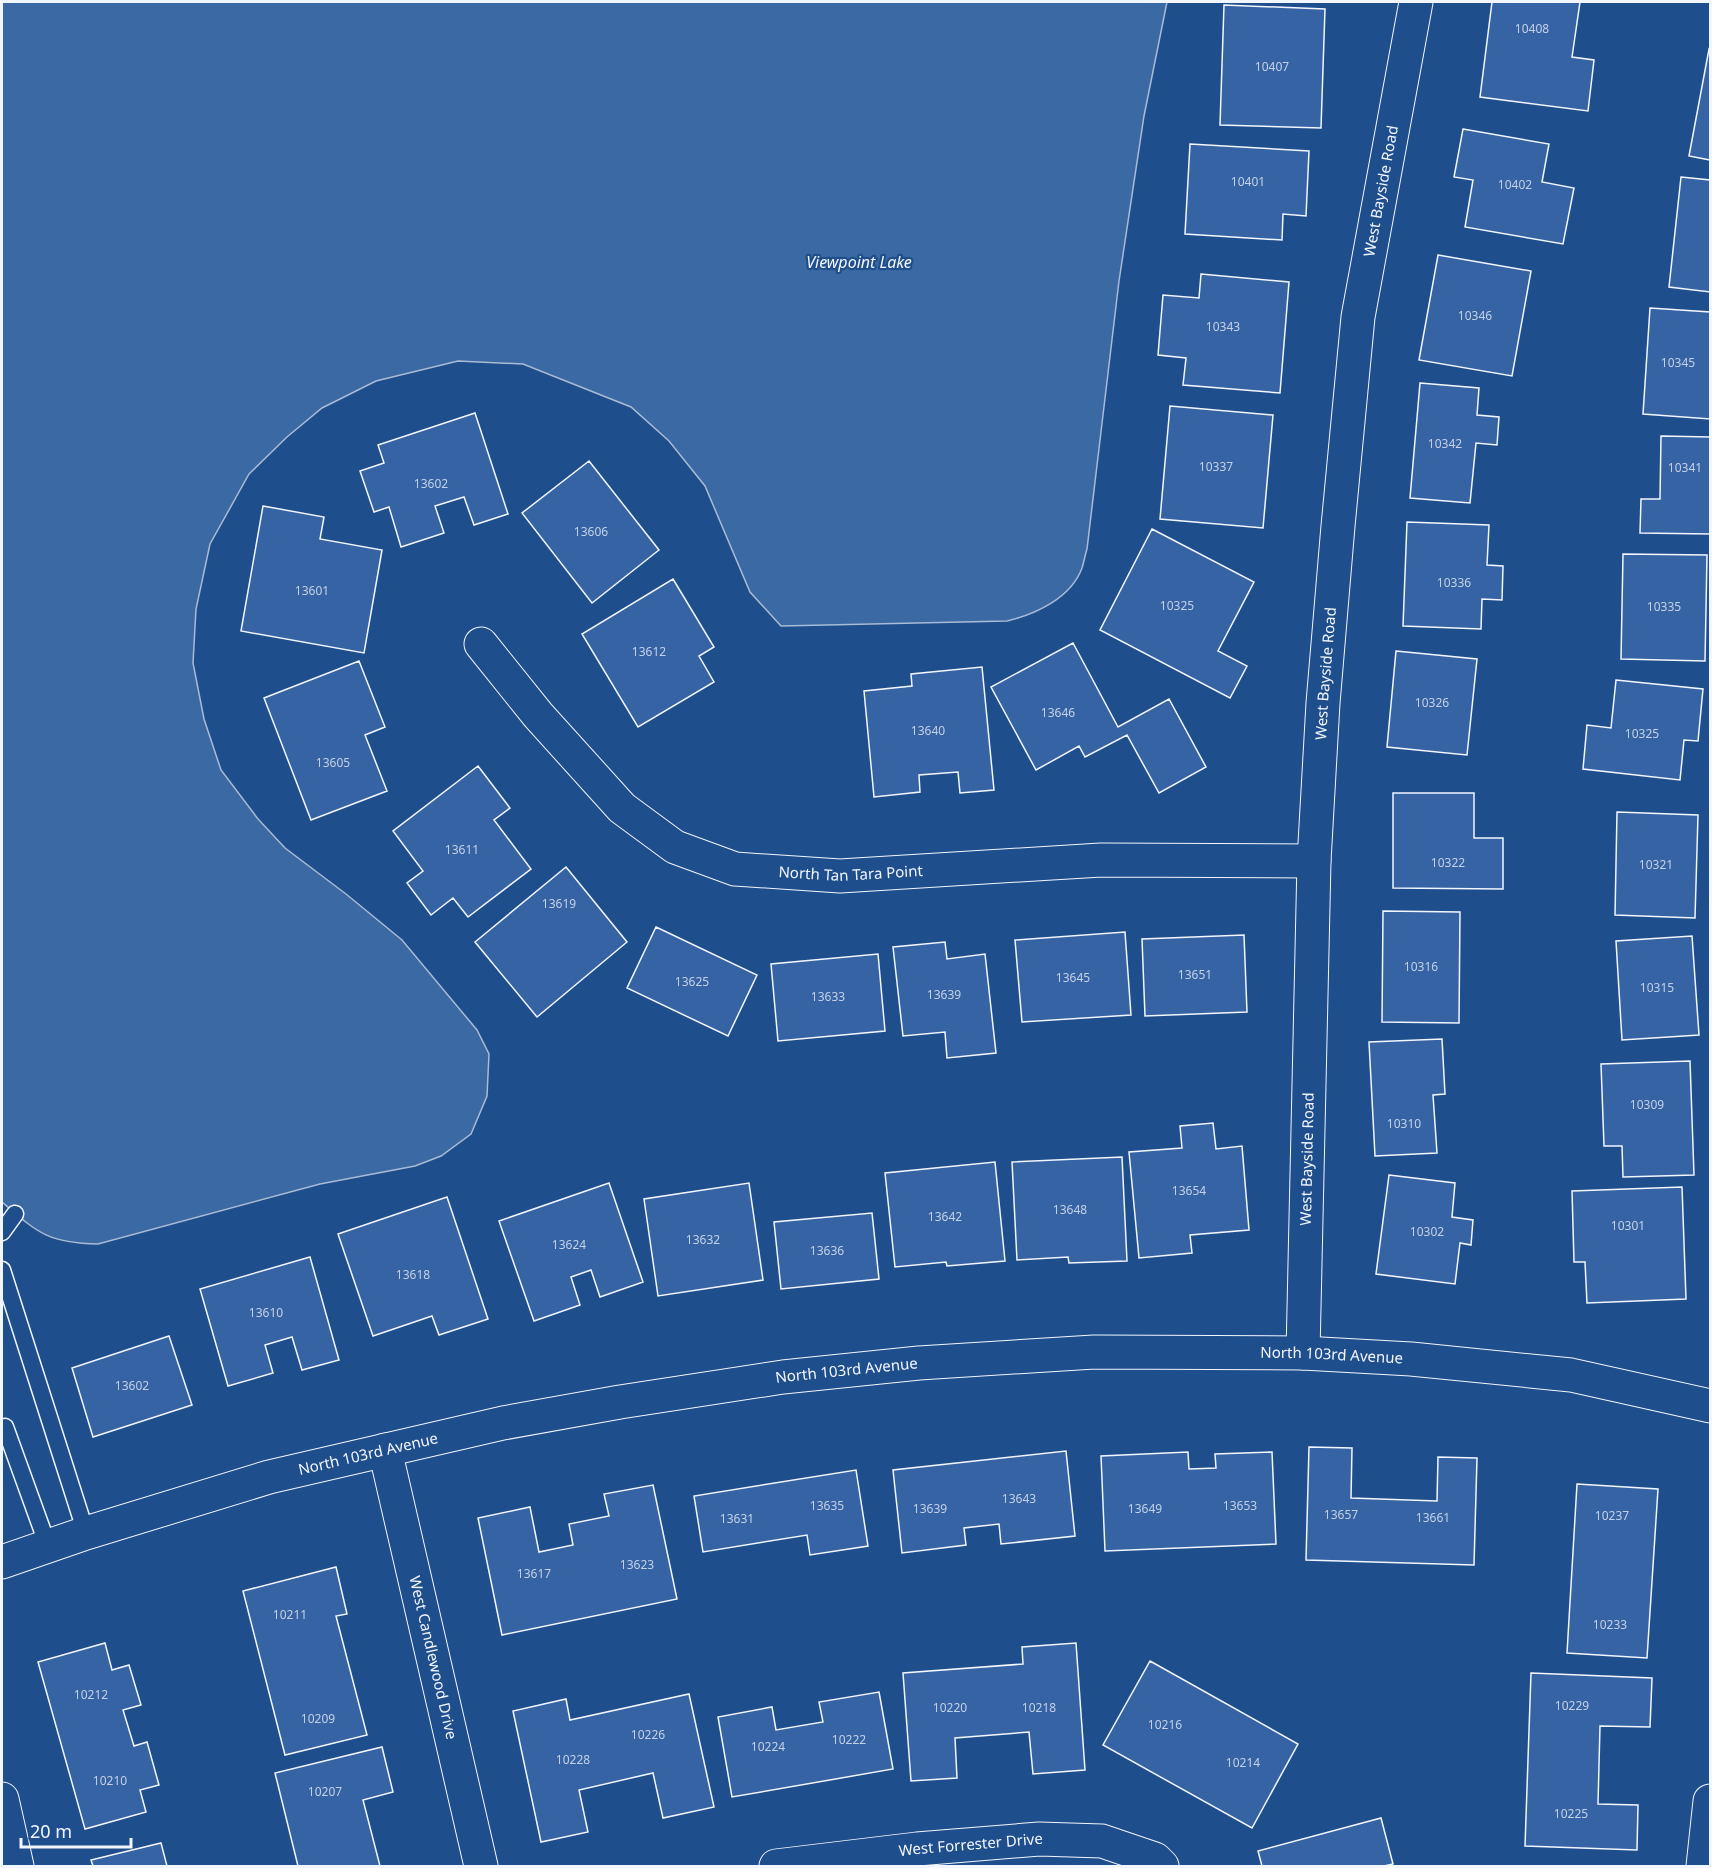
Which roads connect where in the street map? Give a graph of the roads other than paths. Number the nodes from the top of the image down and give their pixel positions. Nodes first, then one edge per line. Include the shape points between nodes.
1 (1416, 2) edge
2 (481, 644) dead end
3 (1314, 861) junction
4 (15, 1214) dead end
5 (2, 1232) edge
6 (2, 1270) edge
7 (1303, 1353) junction
8 (1710, 1406) edge
9 (5, 1427) dead end
10 (385, 1450) junction
11 (86, 1533) junction
12 (48, 1546) junction
13 (2, 1562) edge
14 (2, 1800) edge
15 (1710, 1801) edge
16 (17, 1866) edge
17 (482, 1866) edge
18 (776, 1866) edge
19 (1162, 1866) edge
20 (1703, 1866) edge

1 - 3 street, West Bayside Road via 1358,317 1329,632
2 - 3 street, North Tan Tara Point via 538,715 622,808 675,847 735,869 840,876 1101,860
3 - 7 street, West Bayside Road
4 - 5 lane
6 - 11 lane
7 - 8 street, North 103rd Avenue via 1571,1375
7 - 10 street, North 103rd Avenue via 1094,1352 919,1363 783,1377 503,1423
9 - 12 lane
10 - 11 street, North 103rd Avenue via 269,1477
10 - 17 street, West Candlewood Drive
11 - 12 street, North 103rd Avenue
12 - 13 street, North 103rd Avenue
14 - 16 street
15 - 20 street
18 - 19 street, West Forrester Drive via 1039,1839 1102,1841 1155,1859

